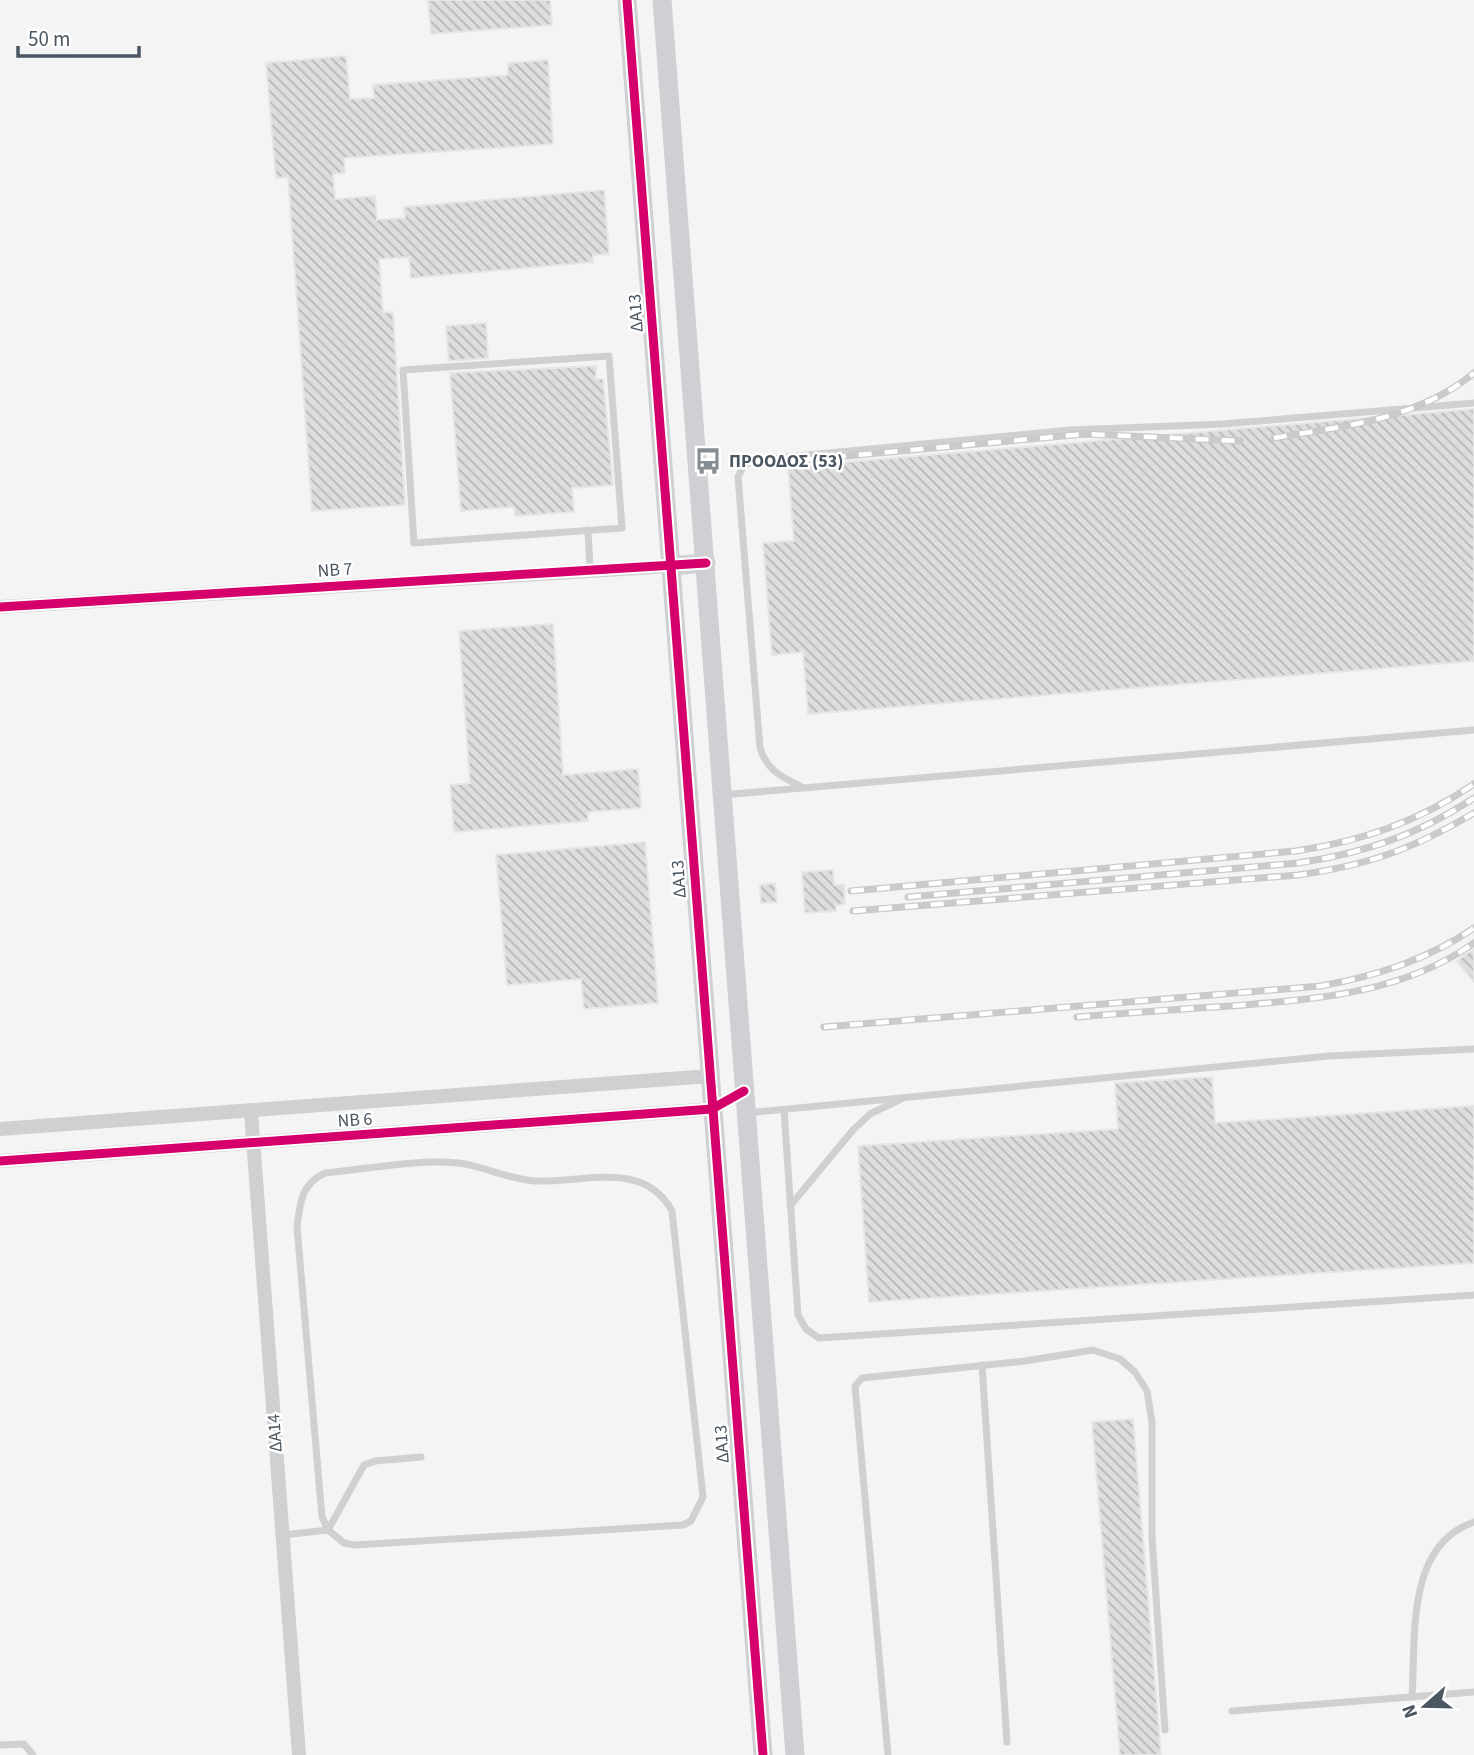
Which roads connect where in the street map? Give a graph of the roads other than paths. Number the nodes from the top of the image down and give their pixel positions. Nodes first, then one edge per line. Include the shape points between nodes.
1 (627, 0) edge
2 (662, 0) edge
3 (1474, 404) edge
4 (588, 530) junction
5 (706, 563) junction
6 (671, 566) junction
7 (590, 569) junction
8 (0, 607) edge
9 (1474, 730) edge
10 (800, 786) junction
11 (722, 795) junction
12 (1474, 1049) edge
13 (710, 1076) junction
14 (744, 1091) junction
15 (908, 1095) junction
16 (712, 1109) junction
17 (784, 1110) junction
18 (251, 1112) junction
19 (746, 1113) junction
20 (0, 1129) edge
21 (253, 1144) junction
22 (0, 1161) edge
23 (790, 1206) junction
24 (1474, 1295) edge
25 (982, 1366) junction
26 (421, 1457) dead end
27 (1474, 1522) edge
28 (328, 1530) junction
29 (283, 1535) junction
30 (1474, 1692) edge
31 (1412, 1697) junction
32 (1232, 1711) dead end
33 (1165, 1730) dead end
34 (1007, 1742) dead end
35 (0, 1745) edge
36 (33, 1755) edge
37 (299, 1755) edge
38 (763, 1755) edge
39 (795, 1755) edge
40 (888, 1755) edge

1 - 6 street, ΔΑ13
2 - 5 street
3 - 10 lane via 1223,425 1057,431 832,451 744,465 738,477 760,748 772,771
4 - 4 lane via 415,543 403,370 608,356 622,528
4 - 7 lane
5 - 6 street
5 - 11 street
6 - 7 street, ΝΒ 7
6 - 13 street, ΔΑ13
7 - 8 street, ΝΒ 7
9 - 10 lane
10 - 11 lane
11 - 14 street
12 - 15 lane via 1329,1056
13 - 14 street
13 - 16 street, ΔΑ13
13 - 18 street, ΝΒ 6
14 - 16 street
14 - 19 street
15 - 17 lane
15 - 23 lane via 870,1114
16 - 21 street, ΝΒ 6
16 - 38 street, ΔΑ13
17 - 19 lane
17 - 23 lane
18 - 20 street, ΝΒ 6
18 - 21 street, ΔΑ14
19 - 39 street
21 - 22 street, ΝΒ 6
21 - 29 street, ΔΑ14
23 - 24 lane via 798,1315 806,1329 819,1338
25 - 33 lane via 1093,1350 1121,1359 1147,1391
25 - 34 lane
25 - 40 lane via 887,1374 862,1378 855,1386
26 - 28 lane via 364,1465
27 - 31 lane via 1444,1541 1428,1562 1420,1584
28 - 28 lane via 344,1543 355,1545 691,1521 703,1497 672,1211 664,1197 652,1187 615,1176 537,1181 457,1163 325,1173 314,1178 300,1199 297,1227 322,1517
28 - 29 lane
29 - 37 street, ΔΑ14
30 - 31 lane
31 - 32 lane
35 - 36 lane via 24,1744

